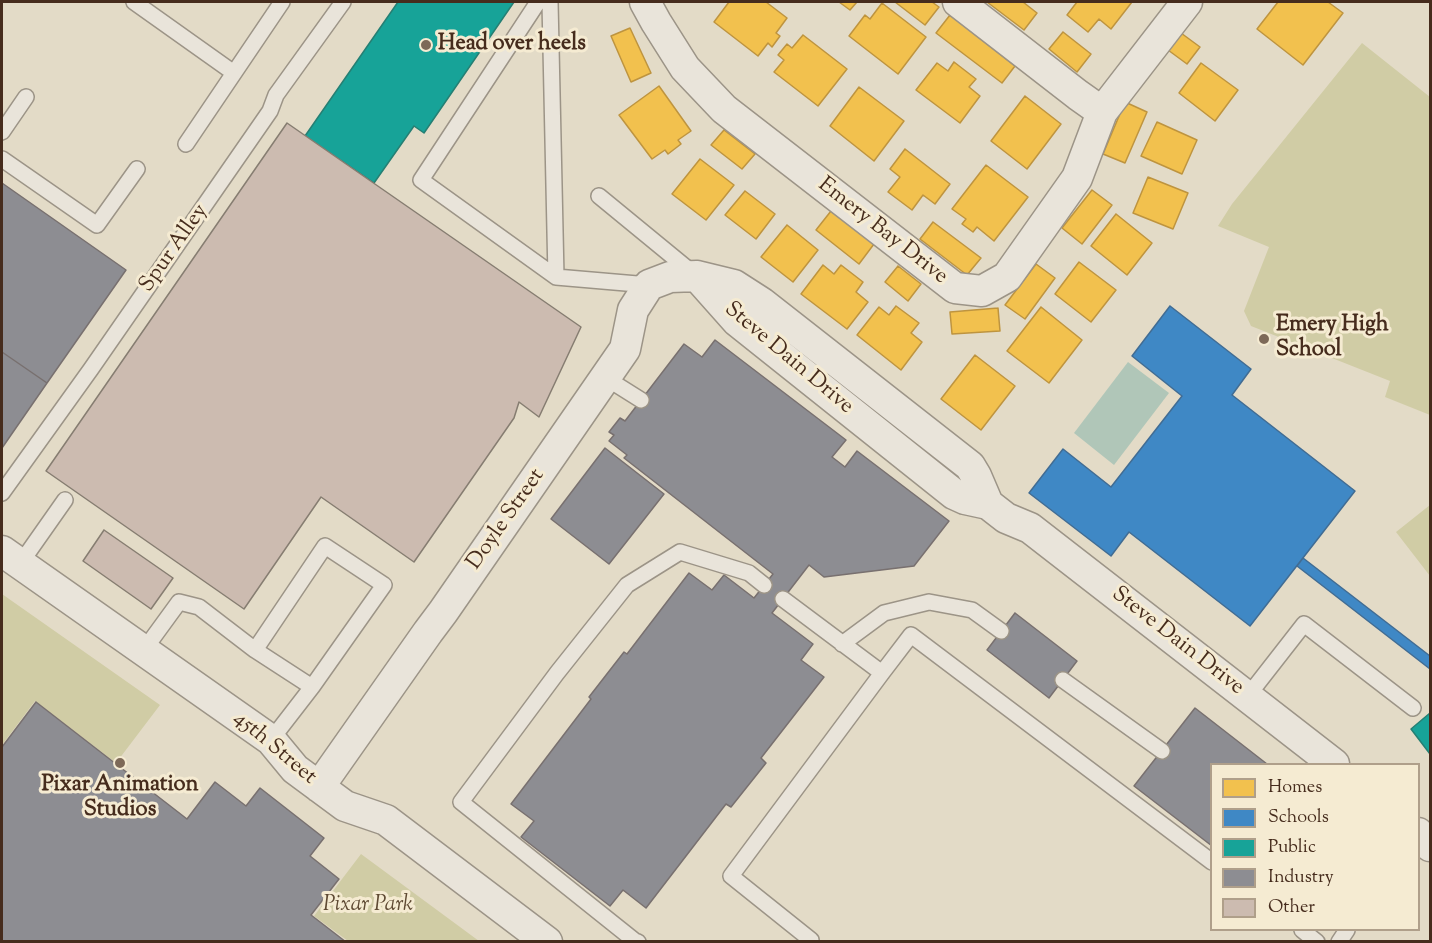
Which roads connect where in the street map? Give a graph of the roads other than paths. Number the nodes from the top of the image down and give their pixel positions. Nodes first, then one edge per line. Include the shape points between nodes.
1 (134, 2) edge
2 (282, 2) edge
3 (343, 2) edge
4 (538, 2) edge
5 (550, 2) edge
6 (645, 2) edge
7 (958, 2) edge
8 (1187, 2) edge
9 (234, 73) junction
10 (26, 97) dead end
11 (1102, 112) junction
12 (2, 132) edge
13 (186, 144) dead end
14 (2, 159) edge
15 (137, 169) dead end
16 (599, 196) dead end
17 (697, 276) junction
18 (556, 277) junction
19 (649, 285) junction
20 (606, 378) junction
21 (641, 400) dead end
22 (2, 493) edge
23 (65, 500) dead end
24 (11, 557) edge
25 (764, 585) dead end
26 (783, 599) dead end
27 (1001, 631) dead end
28 (842, 644) junction
29 (144, 650) junction
30 (255, 650) junction
31 (882, 673) junction
32 (1063, 680) dead end
33 (312, 687) junction
34 (1247, 697) junction
35 (1413, 708) dead end
36 (271, 740) junction
37 (1162, 751) dead end
38 (1331, 763) edge
39 (319, 787) junction
40 (1420, 834) edge
41 (1431, 846) edge
42 (1210, 860) edge
43 (1303, 931) edge
44 (547, 942) edge
45 (638, 942) edge
46 (811, 942) edge
47 (1317, 942) edge

1 - 9 lane
2 - 9 lane
3 - 22 lane, Spur Alley
4 - 18 lane via 421,180
5 - 18 lane
6 - 11 street, Emery Bay Drive via 685,68 724,110 955,288 982,291 1007,277 1077,178
7 - 11 street
8 - 11 street, Emery Bay Drive
9 - 13 lane
10 - 12 lane
14 - 15 lane via 97,225
16 - 17 lane
17 - 19 street via 670,277
17 - 34 street, Steve Dain Drive via 737,321 954,494 988,504 1006,518 1030,528
18 - 19 lane
19 - 20 street, Doyle Street via 633,310 625,350
20 - 21 lane
20 - 39 street, Doyle Street
23 - 24 lane
24 - 29 street, 45th Street
25 - 45 lane via 749,573 680,552 627,585 461,802
26 - 28 lane
27 - 28 lane via 972,610 929,602 884,613
28 - 31 lane
29 - 30 lane via 179,602 199,607
29 - 36 street, 45th Street
30 - 33 lane
30 - 33 lane via 325,546 384,585
31 - 42 lane via 911,635
31 - 46 lane via 732,876
32 - 37 lane
33 - 36 lane
34 - 35 lane via 1304,624
34 - 38 street, Steve Dain Drive
36 - 39 street, 45th Street via 295,769
39 - 44 street, 45th Street via 345,806 386,820
40 - 41 street
43 - 47 lane

